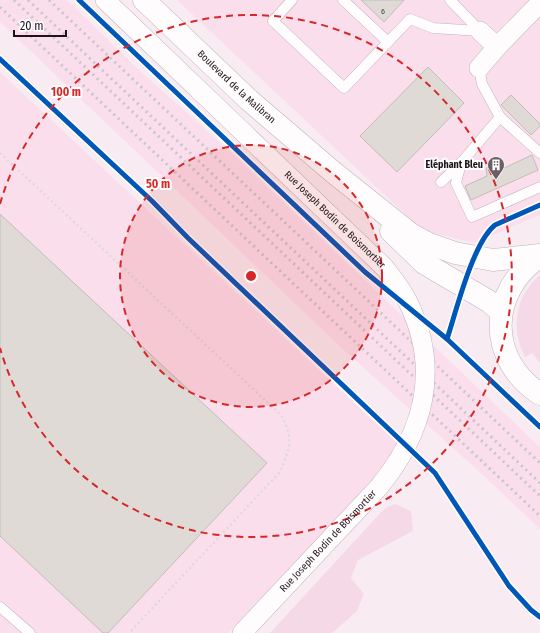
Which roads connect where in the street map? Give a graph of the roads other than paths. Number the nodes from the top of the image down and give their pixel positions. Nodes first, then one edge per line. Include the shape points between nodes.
1 (105, 0) edge
2 (144, 0) edge
3 (292, 0) edge
4 (343, 0) edge
5 (450, 0) edge
6 (540, 3) edge
7 (480, 32) junction
8 (388, 42) junction
9 (497, 47) junction
10 (479, 68) joint
11 (500, 117) junction
12 (540, 153) edge
13 (460, 163) junction
14 (333, 172) junction
15 (441, 182) dead end
16 (540, 187) edge
17 (540, 256) edge
18 (501, 312) junction
19 (540, 394) edge
20 (0, 607) edge
21 (30, 633) edge
22 (242, 633) edge

1 - 22 street, Rue Joseph Bodin de Boismortier, bridge via 384,267 408,302 416,321 423,352 424,382 420,412 411,440 395,468
2 - 14 main road, Boulevard de la Malibran via 250,100
3 - 8 lane via 274,21 344,88
4 - 8 lane
5 - 7 lane
6 - 9 street
7 - 8 lane via 433,28 410,19
7 - 9 street
9 - 10 street
10 - 11 lane via 482,84
11 - 12 lane
11 - 13 lane
13 - 15 lane
13 - 16 lane via 456,183 472,218
14 - 17 main road, Boulevard de la Malibran via 412,235 428,243 455,253 493,260
14 - 18 main road, Boulevard de la Malibran via 424,263 490,302
17 - 18 main road via 519,273 511,285
18 - 19 main road via 501,334 506,354 521,378
20 - 21 lane

